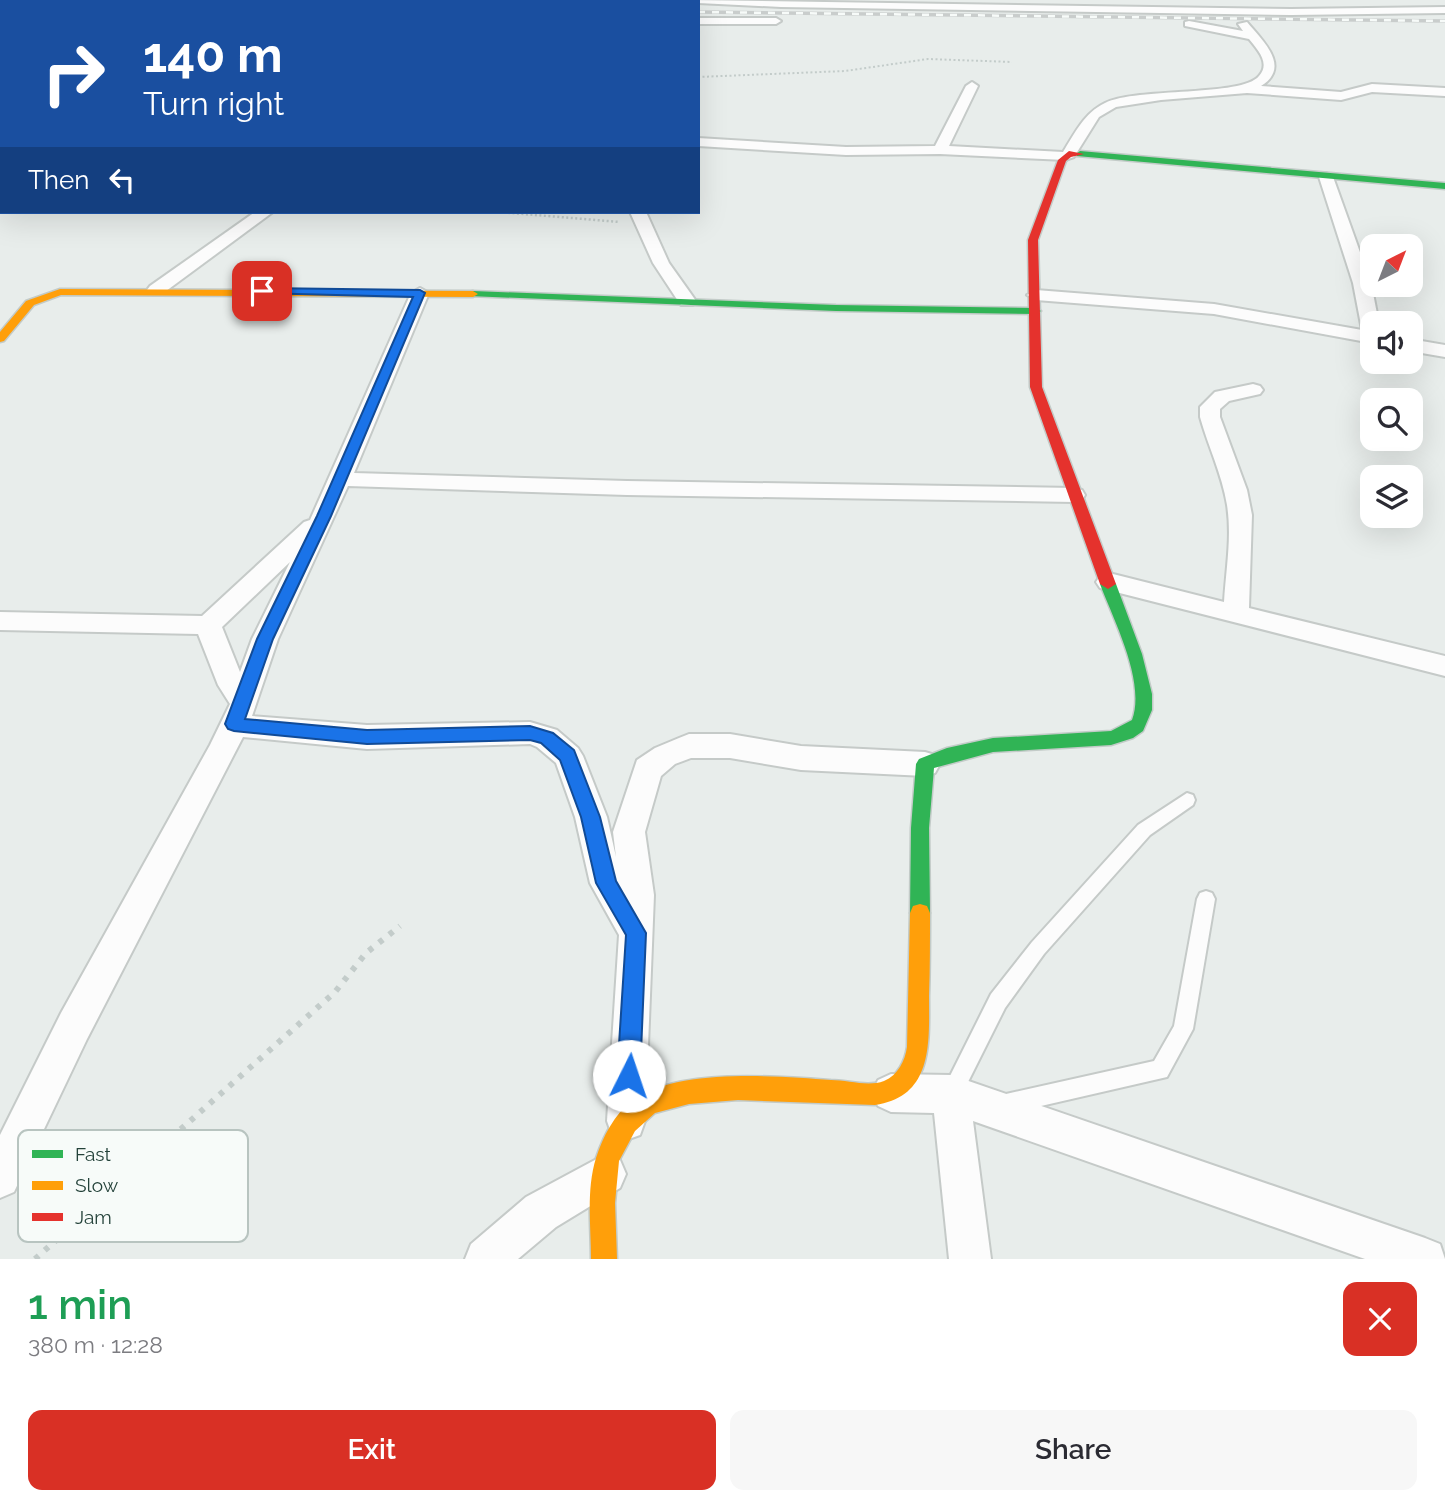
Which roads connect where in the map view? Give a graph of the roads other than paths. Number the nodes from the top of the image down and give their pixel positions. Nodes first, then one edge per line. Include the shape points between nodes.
1 (228, 0) edge
2 (241, 0) edge
3 (700, 0) edge
4 (1229, 5) edge
5 (1445, 10) edge
6 (700, 21) edge
7 (790, 21) dead end
8 (1171, 24) dead end
9 (1255, 33) junction
10 (972, 86) dead end
11 (1247, 89) junction
12 (1445, 92) edge
13 (700, 142) edge
14 (940, 150) junction
15 (1067, 155) junction
16 (1326, 177) junction
17 (1445, 186) edge
18 (262, 214) edge
19 (641, 219) edge
20 (156, 289) junction
21 (420, 293) junction
22 (687, 301) junction
23 (1036, 303) junction
24 (1367, 311) edge
25 (1360, 334) edge
26 (0, 339) edge
27 (1423, 347) edge
28 (1445, 351) edge
29 (1254, 390) dead end
30 (340, 479) junction
31 (1074, 495) junction
32 (324, 516) junction
33 (1109, 583) junction
34 (1236, 613) junction
35 (0, 621) edge
36 (208, 625) junction
37 (1445, 666) edge
38 (239, 714) junction
39 (925, 764) junction
40 (1187, 800) dead end
41 (1206, 899) dead end
42 (636, 933) junction
43 (881, 1093) junction
44 (951, 1094) junction
45 (625, 1126) junction
46 (23, 1130) edge
47 (18, 1141) edge
48 (606, 1174) junction
49 (0, 1178) edge
50 (486, 1259) edge
51 (604, 1259) edge
52 (970, 1259) edge
53 (1425, 1259) edge

1 - 2 street
3 - 4 street via 795,5
4 - 5 street via 1354,13
4 - 9 street
6 - 7 street
8 - 9 street
9 - 11 street via 1269,57 1269,68 1264,79
10 - 14 street
11 - 12 street via 1341,96 1372,88
11 - 15 street via 1112,104 1094,114
13 - 14 street via 846,151
14 - 15 street
15 - 16 street
15 - 23 street via 1033,240
16 - 17 street
16 - 24 street
18 - 20 street
19 - 22 street via 661,263
20 - 21 street
20 - 26 street via 43,295 30,302
21 - 22 street
21 - 30 street
22 - 23 street
23 - 25 street via 1214,309
23 - 31 street via 1036,387
27 - 28 street
29 - 34 street via 1222,396 1210,407 1240,516
30 - 31 street
30 - 32 street
31 - 33 street
32 - 36 street
32 - 38 street via 265,639
33 - 34 street
33 - 39 street via 1140,673 1145,697 1139,725 1127,734 1111,737 970,747
34 - 37 street
35 - 36 street
36 - 38 street
38 - 42 street via 367,737 530,733 547,738 568,755 591,817 606,883
38 - 46 street
39 - 42 street via 801,758 730,746 689,746 665,756 648,769 629,832
39 - 43 street via 920,813 923,971 917,1058 912,1072
40 - 44 lane via 1144,831 1038,948 998,1001
41 - 44 lane via 1184,1029 1160,1070 1004,1105
42 - 45 street
43 - 44 street
43 - 45 street via 723,1090 675,1095 647,1105
44 - 52 street
44 - 53 street
45 - 48 street via 609,1152
47 - 49 street
48 - 50 street via 541,1212
48 - 51 street

